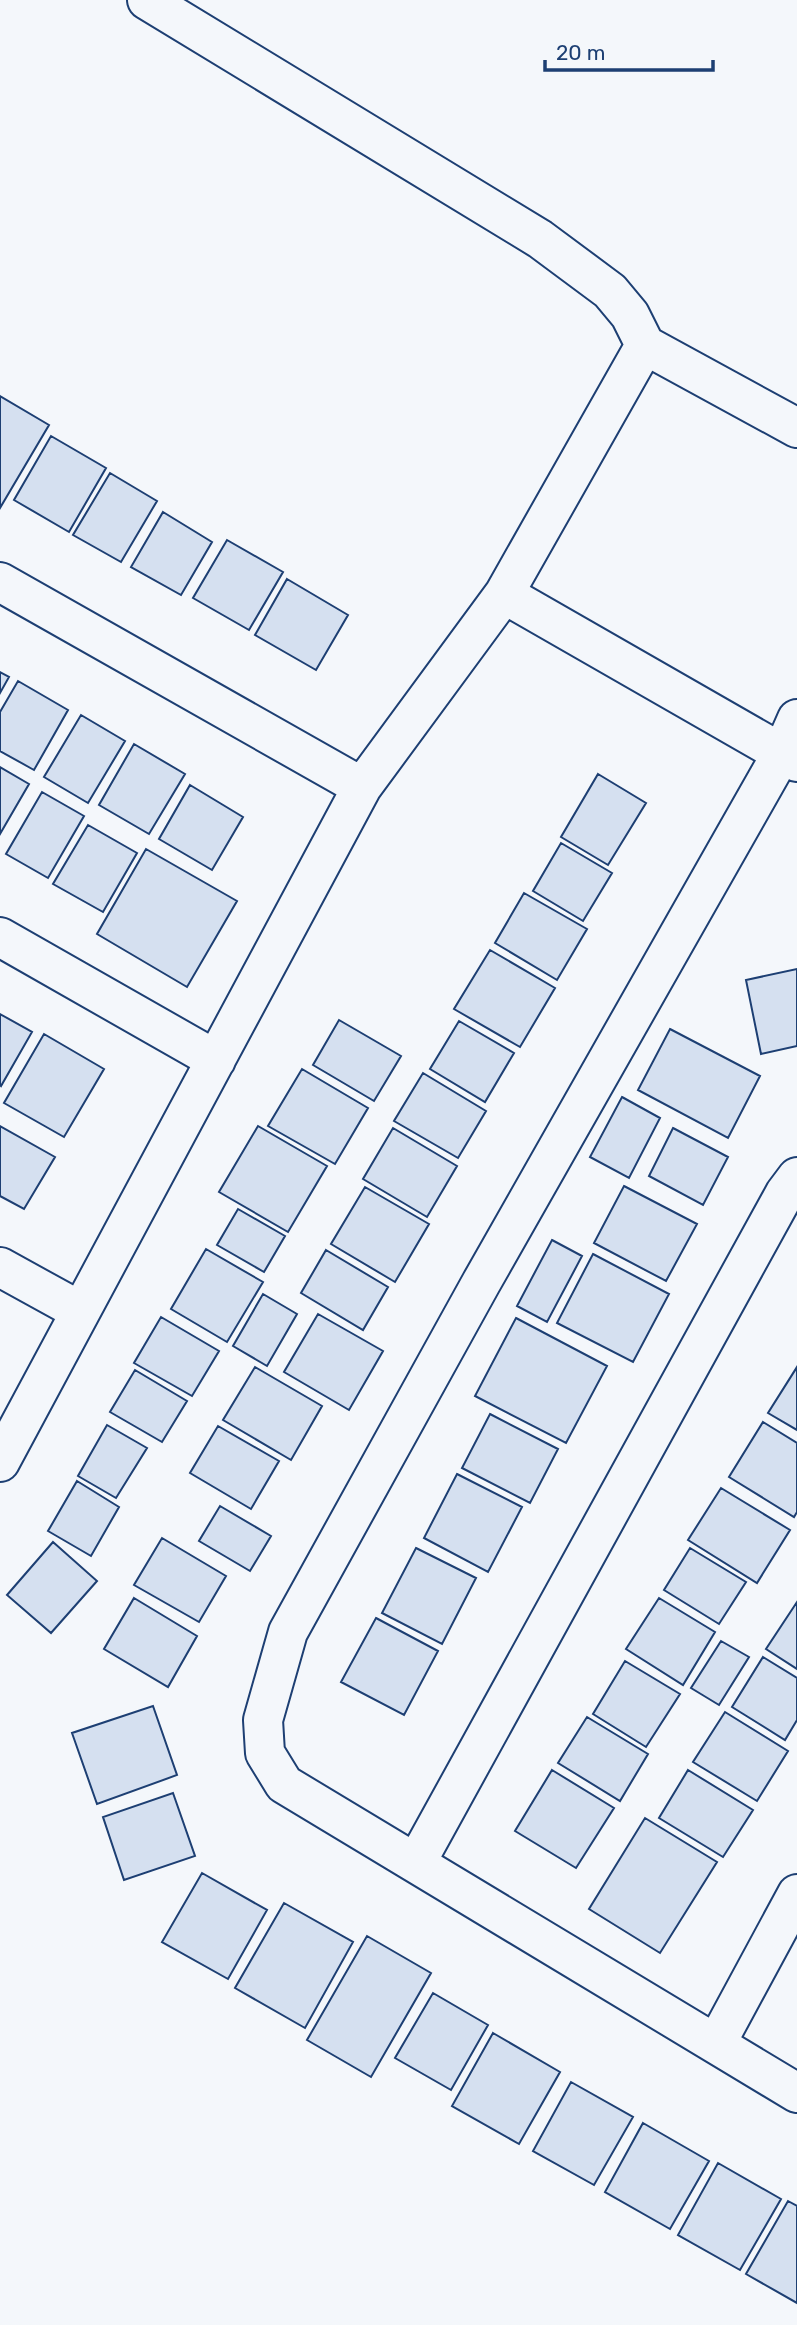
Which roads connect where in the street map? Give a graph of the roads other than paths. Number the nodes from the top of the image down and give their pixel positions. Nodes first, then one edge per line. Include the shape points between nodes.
1 (147, 0) edge
2 (645, 345) junction
3 (797, 428) edge
4 (0, 582) edge
5 (504, 594) junction
6 (792, 745) edge
7 (362, 787) junction
8 (0, 937) edge
9 (216, 1060) junction
10 (797, 1177) edge
11 (0, 1267) edge
12 (80, 1311) junction
13 (0, 1462) edge
14 (416, 1863) junction
15 (797, 1894) edge
16 (716, 2044) junction
17 (797, 2093) edge

1 - 2 street via 540,240 610,291 630,315
2 - 3 street
2 - 5 street
4 - 7 street
5 - 6 street
5 - 7 street
6 - 14 street via 481,1283 288,1632 263,1720 265,1753 284,1784
7 - 9 street
8 - 9 street
9 - 12 street
10 - 14 street
11 - 12 street
12 - 13 street
14 - 16 street
15 - 16 street
16 - 17 street

